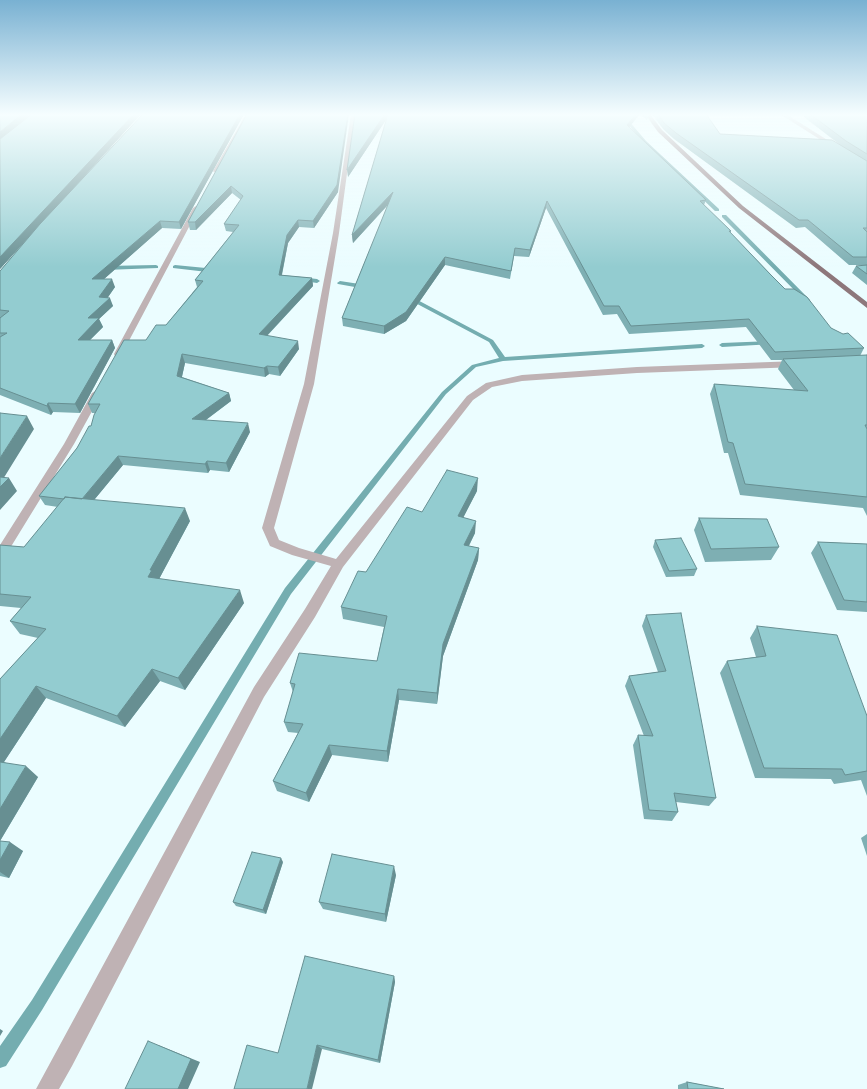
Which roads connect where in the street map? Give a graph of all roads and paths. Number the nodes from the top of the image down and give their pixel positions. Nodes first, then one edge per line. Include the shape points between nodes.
1 (220, 165) edge
2 (346, 165) edge
3 (696, 165) edge
4 (214, 176) edge
5 (199, 203) edge
6 (867, 306) edge
7 (114, 362) edge
8 (811, 363) edge
9 (102, 382) edge
10 (0, 555) edge
11 (339, 564) junction
12 (47, 1089) edge

1 - 4 street
2 - 11 street via 309,384 268,528 274,543
3 - 6 main road via 741,207
5 - 7 street
8 - 11 street via 622,371 522,378 489,385 470,398
9 - 10 street via 69,444
11 - 12 street via 259,692

